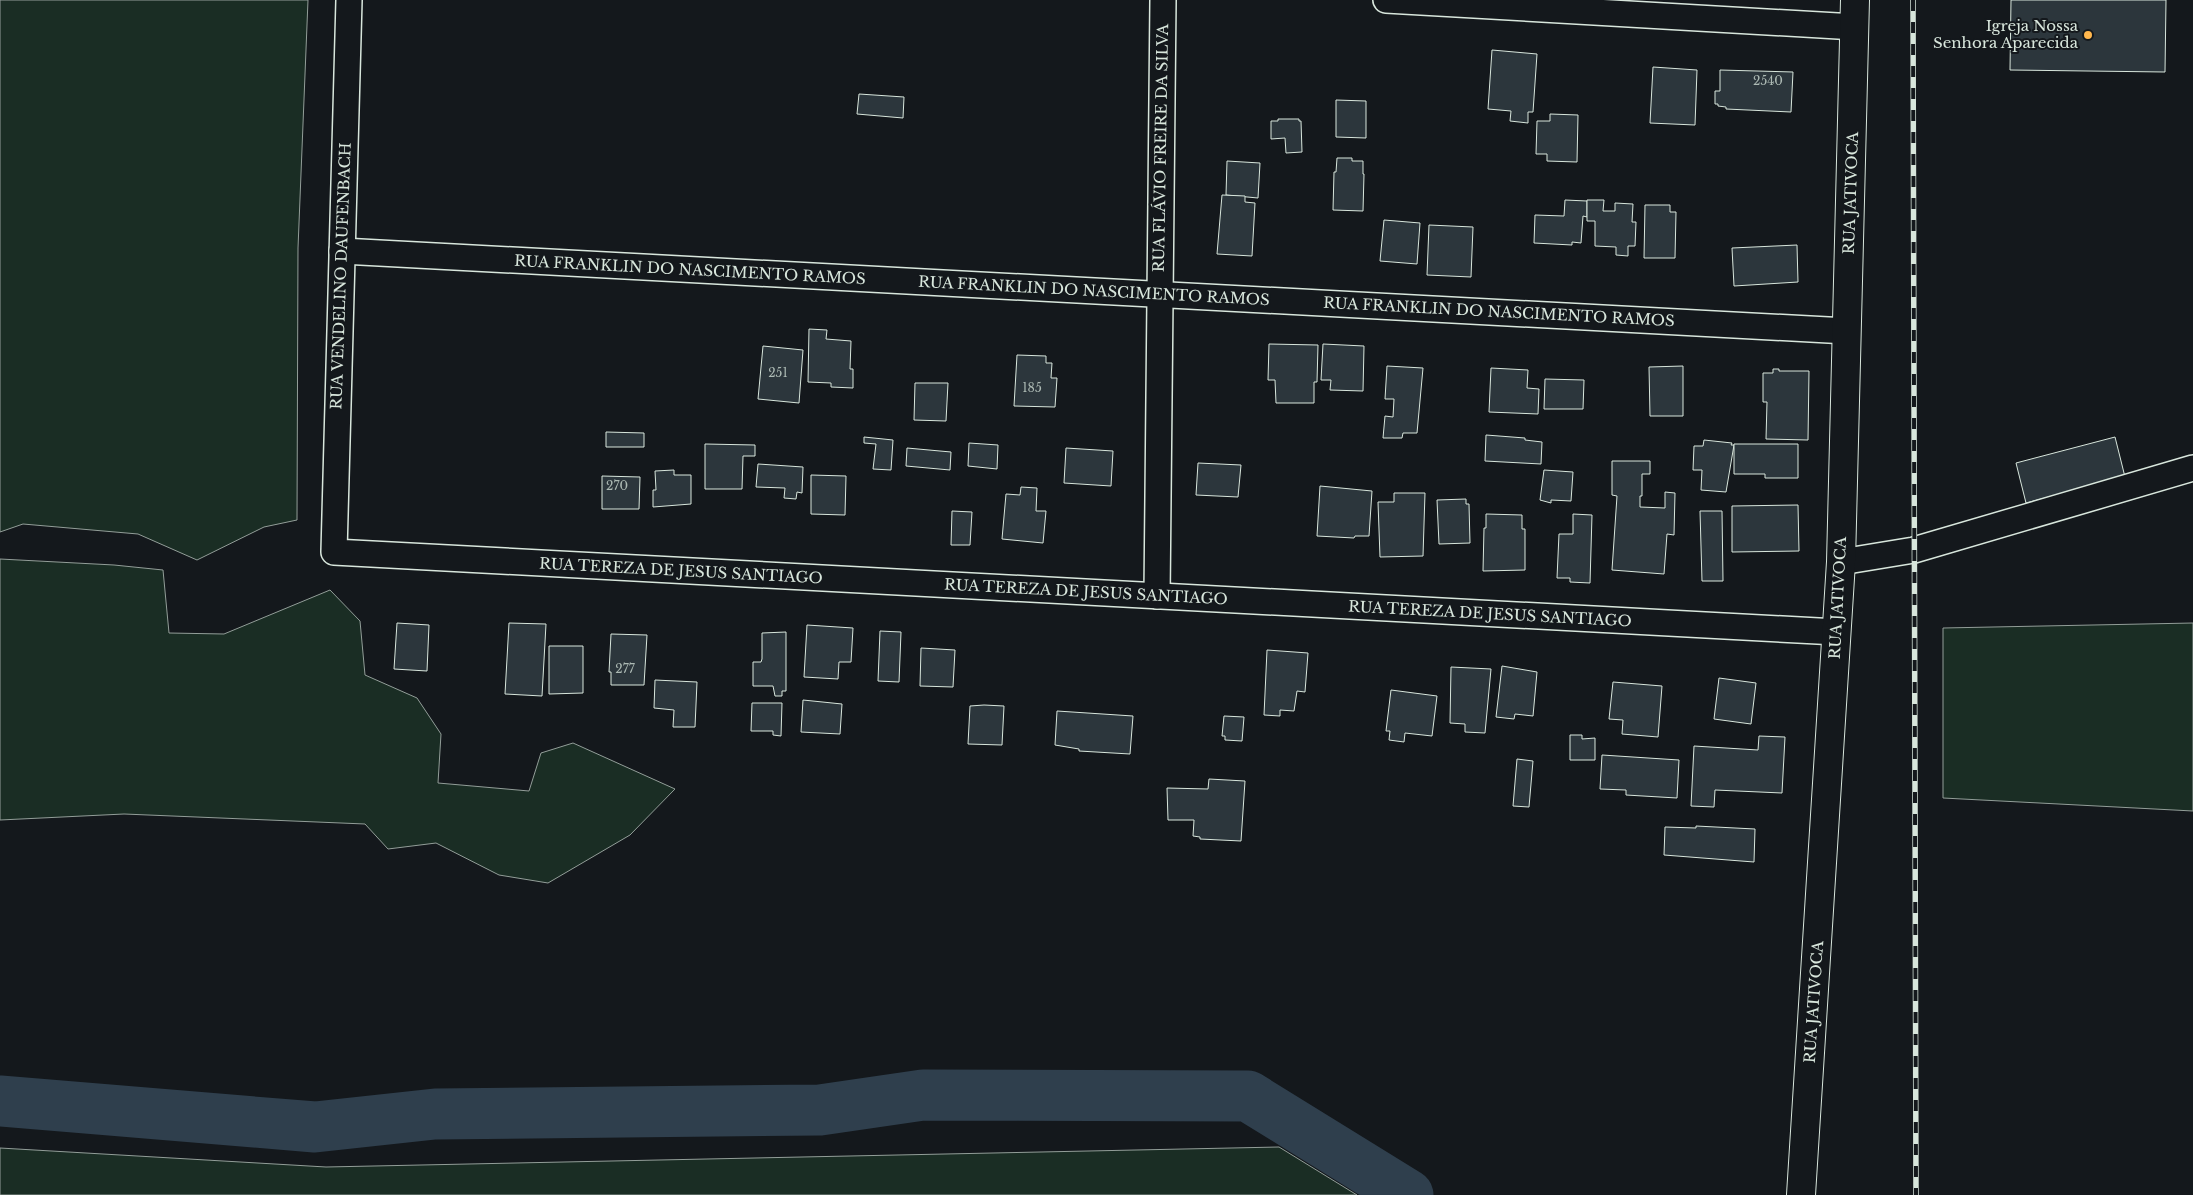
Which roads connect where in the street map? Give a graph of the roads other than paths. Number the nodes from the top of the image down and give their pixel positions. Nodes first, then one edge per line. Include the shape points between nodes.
1 (349, 0) edge
2 (1163, 0) edge
3 (1386, 0) edge
4 (1856, 0) edge
5 (1855, 27) junction
6 (342, 251) junction
7 (1160, 294) junction
8 (1847, 331) junction
9 (2193, 468) edge
10 (334, 552) joint
11 (1841, 562) junction
12 (1158, 596) junction
13 (1837, 632) junction
14 (1801, 1195) edge

1 - 6 street, RUA VENDELINO DAUFENBACH
2 - 7 street, RUA FLÁVIO FREIRE DA SILVA
3 - 5 street
4 - 5 street, RUA JATIVOCA
5 - 8 street, RUA JATIVOCA
6 - 7 street, RUA FRANKLIN DO NASCIMENTO RAMOS
6 - 10 street, RUA VENDELINO DAUFENBACH
7 - 8 street, RUA FRANKLIN DO NASCIMENTO RAMOS
7 - 12 street, RUA FLÁVIO FREIRE DA SILVA
8 - 11 street, RUA JATIVOCA
9 - 11 street via 1914,550
10 - 12 street, RUA TEREZA DE JESUS SANTIAGO
11 - 13 street, RUA JATIVOCA
12 - 13 street, RUA TEREZA DE JESUS SANTIAGO
13 - 14 street, RUA JATIVOCA

